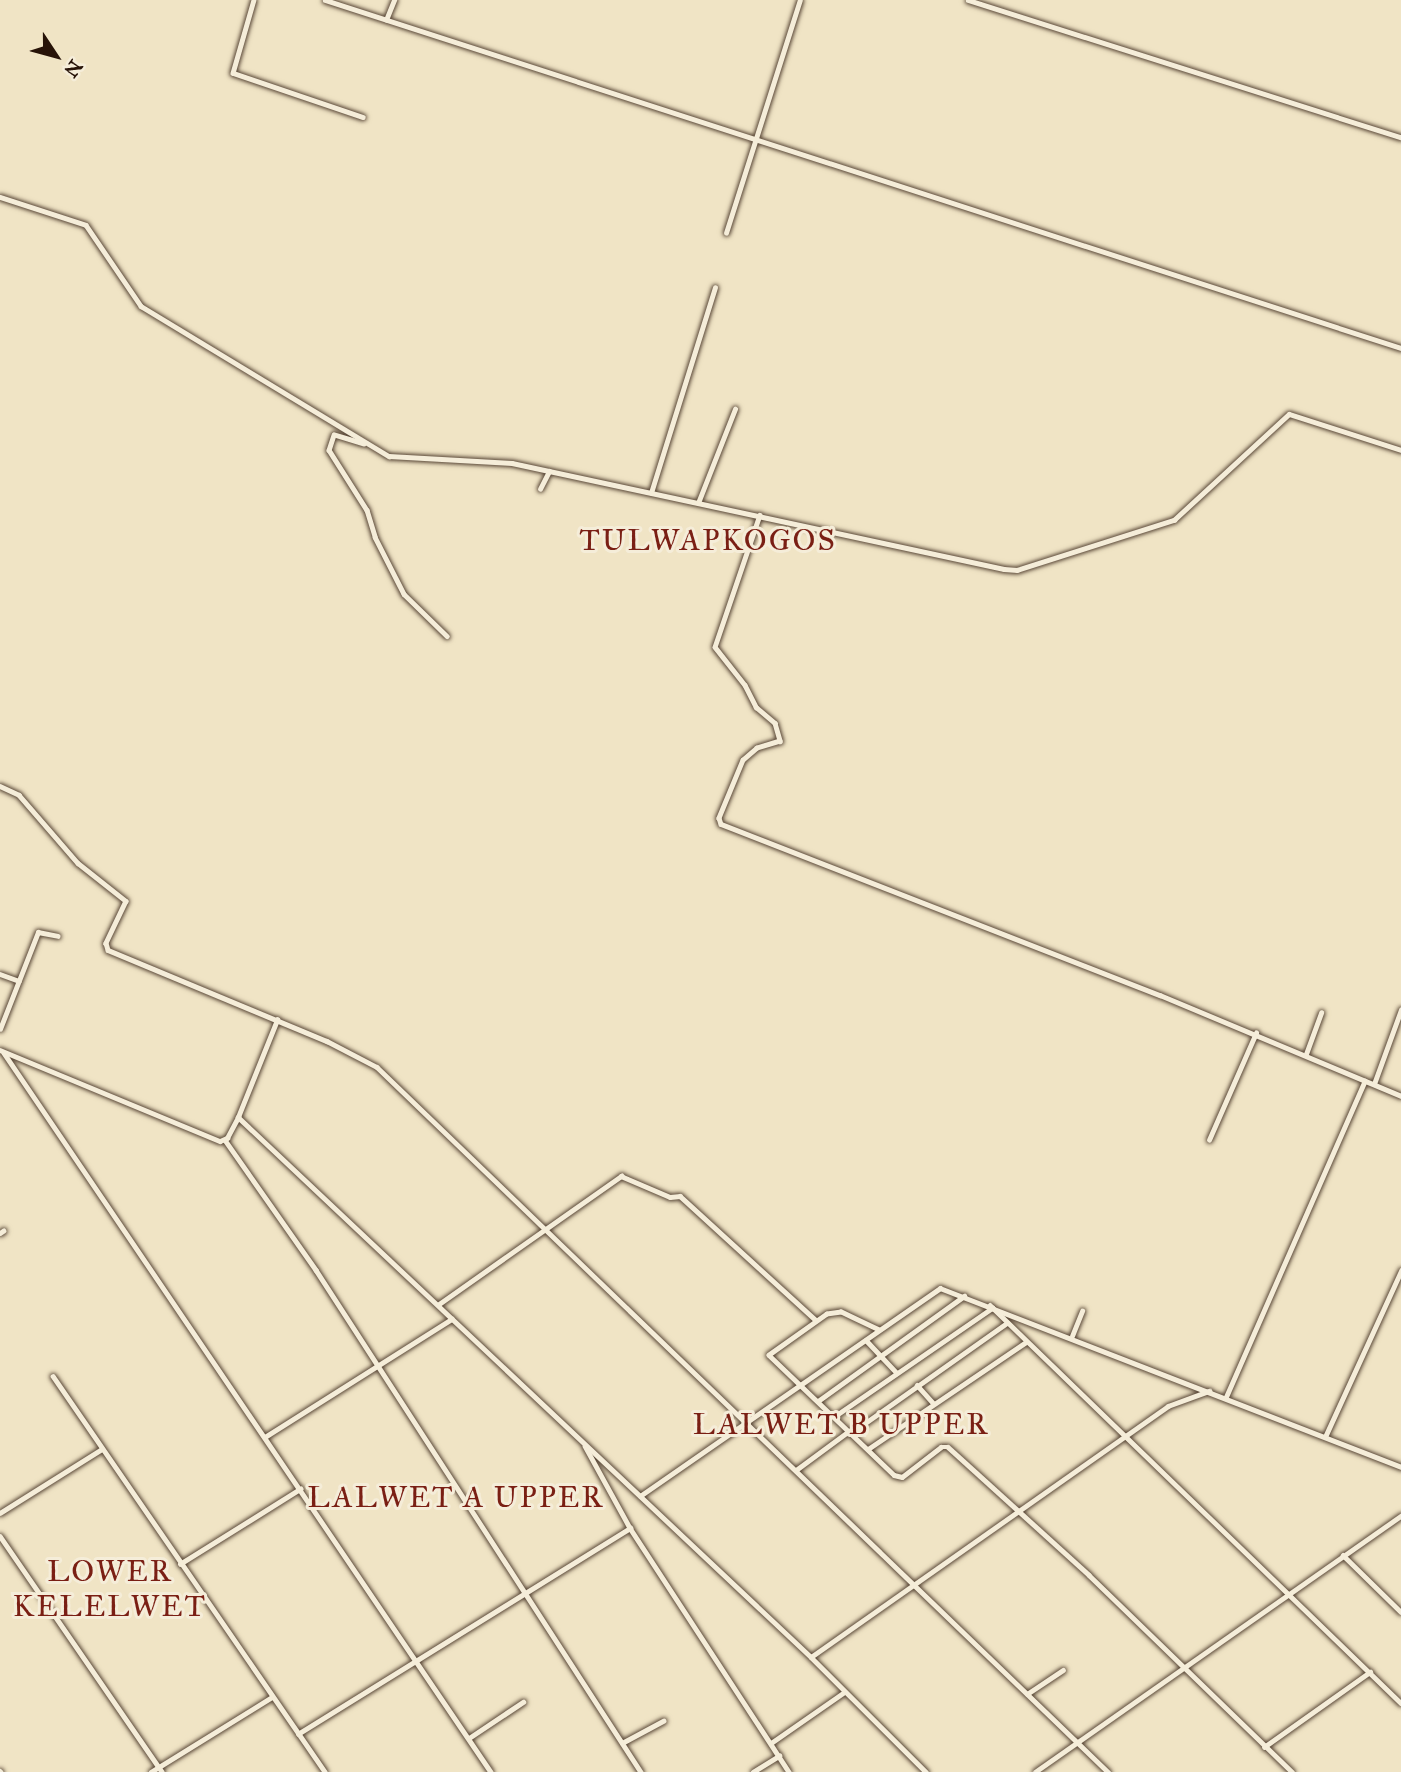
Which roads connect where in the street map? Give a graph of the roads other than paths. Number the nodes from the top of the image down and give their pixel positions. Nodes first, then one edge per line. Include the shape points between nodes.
1 (254, 0) edge
2 (325, 0) edge
3 (394, 0) edge
4 (800, 0) edge
5 (968, 0) edge
6 (386, 20) junction
7 (363, 117) dead end
8 (1401, 137) edge
9 (757, 139) junction
10 (0, 197) edge
11 (726, 233) dead end
12 (715, 288) dead end
13 (1401, 348) edge
14 (735, 409) dead end
15 (368, 444) junction
16 (1401, 450) edge
17 (549, 471) junction
18 (540, 489) dead end
19 (651, 493) junction
20 (698, 503) junction
21 (760, 515) junction
22 (447, 636) dead end
23 (0, 786) edge
24 (58, 936) dead end
25 (0, 974) edge
26 (19, 981) junction
27 (1401, 1010) edge
28 (1321, 1013) dead end
29 (277, 1020) junction
30 (0, 1029) edge
31 (1256, 1033) junction
32 (2, 1051) edge
33 (1306, 1054) junction
34 (1365, 1081) junction
35 (1374, 1084) junction
36 (1401, 1096) edge
37 (238, 1117) junction
38 (225, 1140) junction
39 (1209, 1140) dead end
40 (544, 1230) junction
41 (1401, 1272) edge
42 (965, 1296) junction
43 (439, 1304) junction
44 (990, 1306) junction
45 (1082, 1311) dead end
46 (452, 1319) junction
47 (816, 1320) junction
48 (1007, 1323) junction
49 (880, 1330) junction
50 (1072, 1336) junction
51 (866, 1340) junction
52 (1026, 1342) junction
53 (881, 1356) junction
54 (376, 1367) junction
55 (897, 1373) junction
56 (53, 1376) dead end
57 (800, 1384) junction
58 (917, 1385) junction
59 (1210, 1390) junction
60 (1226, 1397) junction
61 (818, 1401) junction
62 (933, 1403) junction
63 (835, 1416) junction
64 (745, 1422) junction
65 (850, 1432) junction
66 (1124, 1436) junction
67 (265, 1437) junction
68 (1325, 1437) junction
69 (584, 1445) junction
70 (102, 1449) junction
71 (868, 1449) junction
72 (1401, 1467) edge
73 (796, 1471) junction
74 (300, 1489) junction
75 (640, 1496) junction
76 (1020, 1511) junction
77 (0, 1513) edge
78 (1401, 1516) edge
79 (630, 1528) junction
80 (0, 1536) edge
81 (1343, 1555) junction
82 (180, 1564) junction
83 (914, 1584) junction
84 (524, 1594) junction
85 (1287, 1594) junction
86 (1401, 1612) edge
87 (811, 1657) junction
88 (418, 1660) junction
89 (1184, 1667) junction
90 (1063, 1670) dead end
91 (1370, 1672) junction
92 (843, 1693) junction
93 (1027, 1694) junction
94 (272, 1697) junction
95 (523, 1702) dead end
96 (1401, 1703) edge
97 (663, 1721) dead end
98 (298, 1734) junction
99 (469, 1738) junction
100 (622, 1743) junction
101 (771, 1743) junction
102 (1077, 1743) junction
103 (1264, 1747) junction
104 (779, 1756) junction
105 (160, 1770) edge
106 (151, 1772) edge
107 (325, 1772) edge
108 (491, 1772) edge
109 (641, 1772) edge
110 (753, 1772) edge
111 (789, 1772) edge
112 (926, 1772) edge
113 (1034, 1772) edge
114 (1108, 1772) edge
115 (1292, 1772) edge

1 - 7 street via 233,73
2 - 6 street
3 - 6 street
4 - 9 street
5 - 8 street
6 - 9 street
9 - 11 street
9 - 13 street
10 - 15 street via 86,225 141,306
12 - 19 street
14 - 20 street
15 - 17 street via 401,459 491,461
15 - 22 street via 334,435 328,450 367,510 375,537 404,594
16 - 21 street via 1289,414 1174,520 1017,570
17 - 18 street
17 - 19 street
19 - 20 street
20 - 21 street
21 - 31 street via 715,647 746,685 755,707 775,723 780,741 757,748 743,760 719,818 721,824
23 - 29 street via 19,795 78,863 127,901 105,947 108,950
24 - 26 street via 38,932
25 - 26 street
26 - 30 street
27 - 35 street
28 - 33 street
29 - 37 street
29 - 40 street via 377,1067
31 - 33 street
31 - 39 street
32 - 38 street
32 - 67 street
33 - 34 street
34 - 35 street
34 - 60 street
35 - 36 street
37 - 38 street
37 - 43 street
38 - 54 street
40 - 43 street
40 - 47 street via 616,1177 626,1177 670,1197 680,1196
40 - 64 street
41 - 68 street
42 - 44 street
42 - 49 street via 943,1288 933,1290
42 - 53 street
43 - 46 street
44 - 48 street
44 - 50 street
44 - 55 street
45 - 50 street
46 - 54 street
46 - 69 street
47 - 49 street via 841,1312
47 - 57 street via 769,1353
48 - 52 street
48 - 58 street
49 - 51 street
50 - 59 street
51 - 53 street
51 - 57 street
52 - 62 street
52 - 66 street
53 - 55 street
53 - 61 street
54 - 67 street
54 - 84 street
55 - 63 street
56 - 70 street
57 - 61 street
57 - 64 street
58 - 62 street
58 - 65 street
59 - 60 street
59 - 66 street via 1168,1406
60 - 68 street
61 - 63 street
62 - 71 street
63 - 65 street
64 - 73 street
64 - 75 street
65 - 71 street
65 - 73 street
66 - 76 street
66 - 85 street
67 - 74 street
68 - 72 street
69 - 75 street
69 - 79 street
70 - 77 street
70 - 82 street
71 - 76 street via 902,1477 948,1447
73 - 83 street
74 - 82 street
74 - 88 street
75 - 87 street
76 - 83 street
76 - 89 street
78 - 81 street
79 - 84 street
79 - 101 street
80 - 105 street
81 - 85 street
81 - 86 street
82 - 94 street
83 - 87 street
83 - 93 street
84 - 88 street
84 - 100 street
85 - 89 street
85 - 91 street
87 - 92 street
88 - 98 street
88 - 99 street
89 - 102 street
89 - 103 street
90 - 93 street
91 - 96 street
91 - 103 street
92 - 101 street
92 - 112 street
93 - 102 street
94 - 98 street
94 - 105 street
95 - 99 street
97 - 100 street
98 - 107 street
99 - 108 street
100 - 109 street
101 - 104 street
102 - 113 street
102 - 114 street
103 - 115 street
104 - 110 street
104 - 111 street
105 - 106 street

